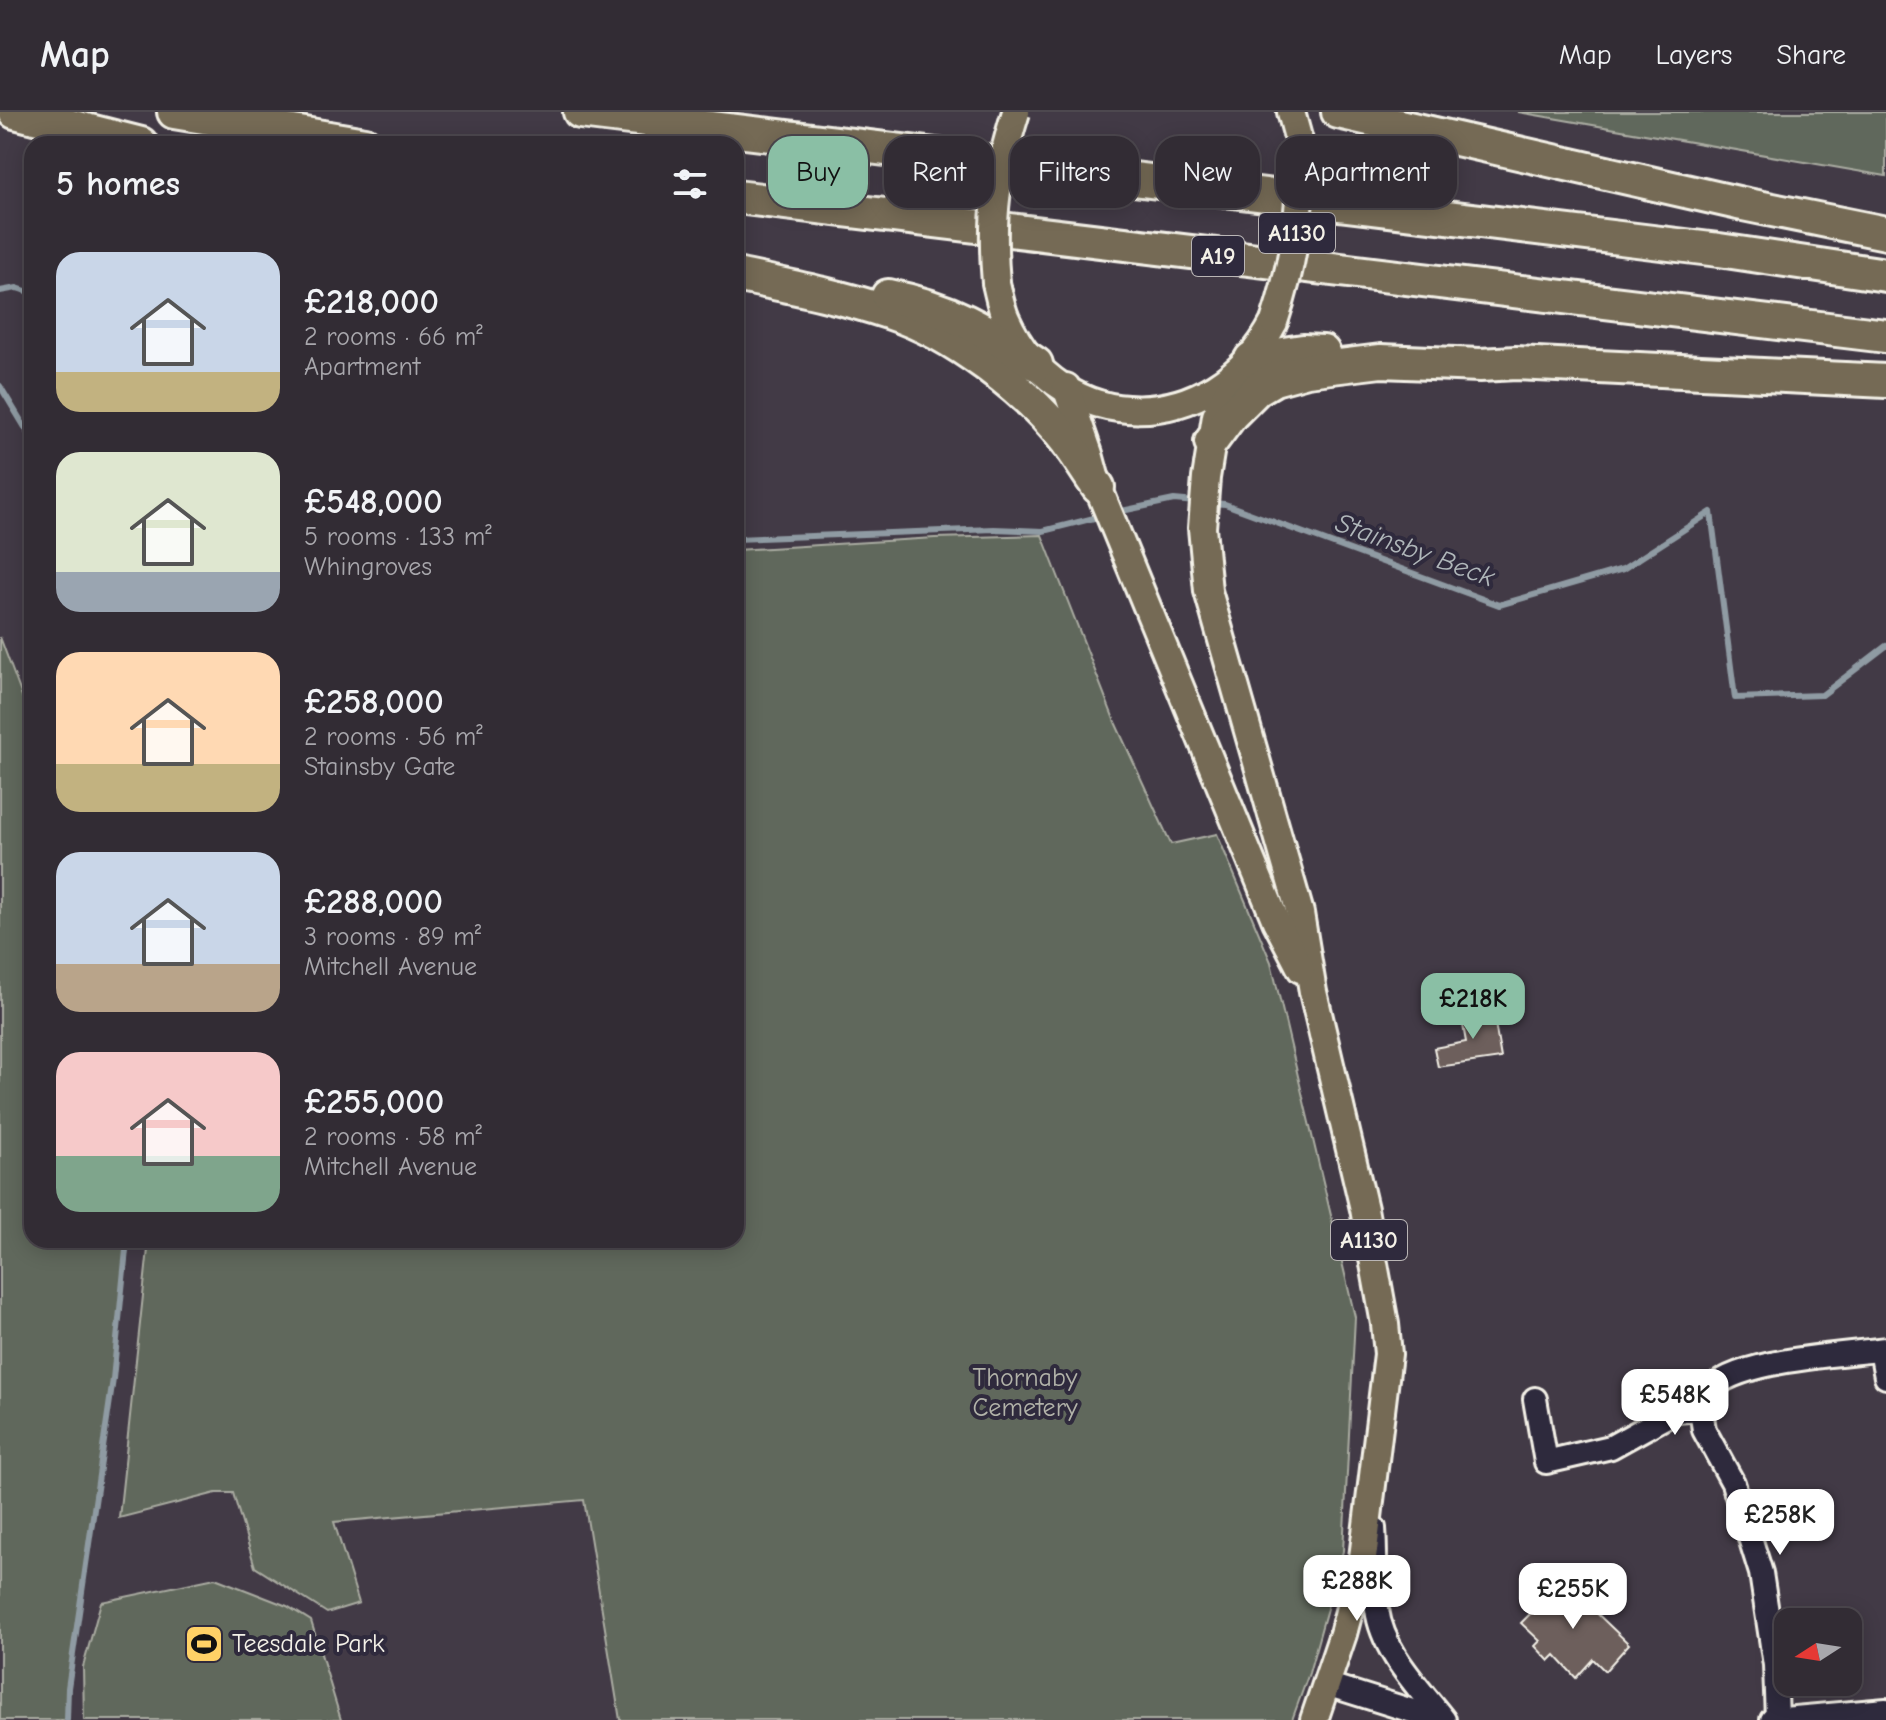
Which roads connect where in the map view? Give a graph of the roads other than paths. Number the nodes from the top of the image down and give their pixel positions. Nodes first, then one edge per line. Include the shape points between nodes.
1 (15, 112) edge
2 (174, 112) edge
3 (580, 112) edge
4 (1016, 112) edge
5 (1291, 112) edge
6 (1338, 112) edge
7 (0, 123) edge
8 (55, 136) edge
9 (110, 136) edge
10 (317, 136) edge
11 (744, 198) edge
12 (1886, 233) edge
13 (1886, 275) edge
14 (744, 277) edge
15 (809, 291) junction
16 (1886, 336) edge
17 (1381, 361) junction
18 (1036, 364) junction
19 (1244, 366) junction
20 (1886, 381) edge
21 (1066, 387) junction
22 (1211, 442) junction
23 (1100, 492) junction
24 (1313, 992) junction
25 (1883, 1349) edge
26 (1886, 1377) edge
27 (1535, 1399) dead end
28 (1701, 1409) junction
29 (1372, 1491) junction
30 (1326, 1684) junction
31 (1886, 1710) edge
32 (1314, 1720) edge
33 (1442, 1720) edge
34 (1774, 1720) edge

1 - 9 highway
2 - 10 highway
3 - 13 highway via 1719,250
4 - 18 main road, bridge via 995,193 993,254 1005,318
5 - 19 main road, A1130, bridge via 1299,141 1296,240 1274,322
6 - 12 highway
7 - 8 highway
11 - 16 highway, A19
14 - 15 highway
15 - 18 highway via 849,290 924,303 976,324
15 - 23 highway via 892,313 929,329 984,365 1039,411
17 - 19 highway via 1303,351
17 - 20 highway
17 - 22 highway via 1274,379 1257,389
18 - 21 main road
19 - 21 main road via 1208,394 1145,411 1094,402
19 - 22 main road, A1130 via 1216,416
21 - 23 main road, A1130
22 - 24 main road, A1130 via 1202,528 1208,591 1300,913
23 - 24 main road, A1130 via 1276,921
24 - 29 main road, A1130 via 1385,1324 1388,1354
25 - 26 street
25 - 28 street via 1749,1368 1714,1385
27 - 28 street via 1546,1462 1611,1447 1676,1411
28 - 34 street via 1704,1430 1733,1483 1761,1573 1775,1665
29 - 30 main road, A1130 via 1363,1558
29 - 33 street via 1377,1611 1388,1642
30 - 32 main road, A1130
30 - 33 street
31 - 34 street

